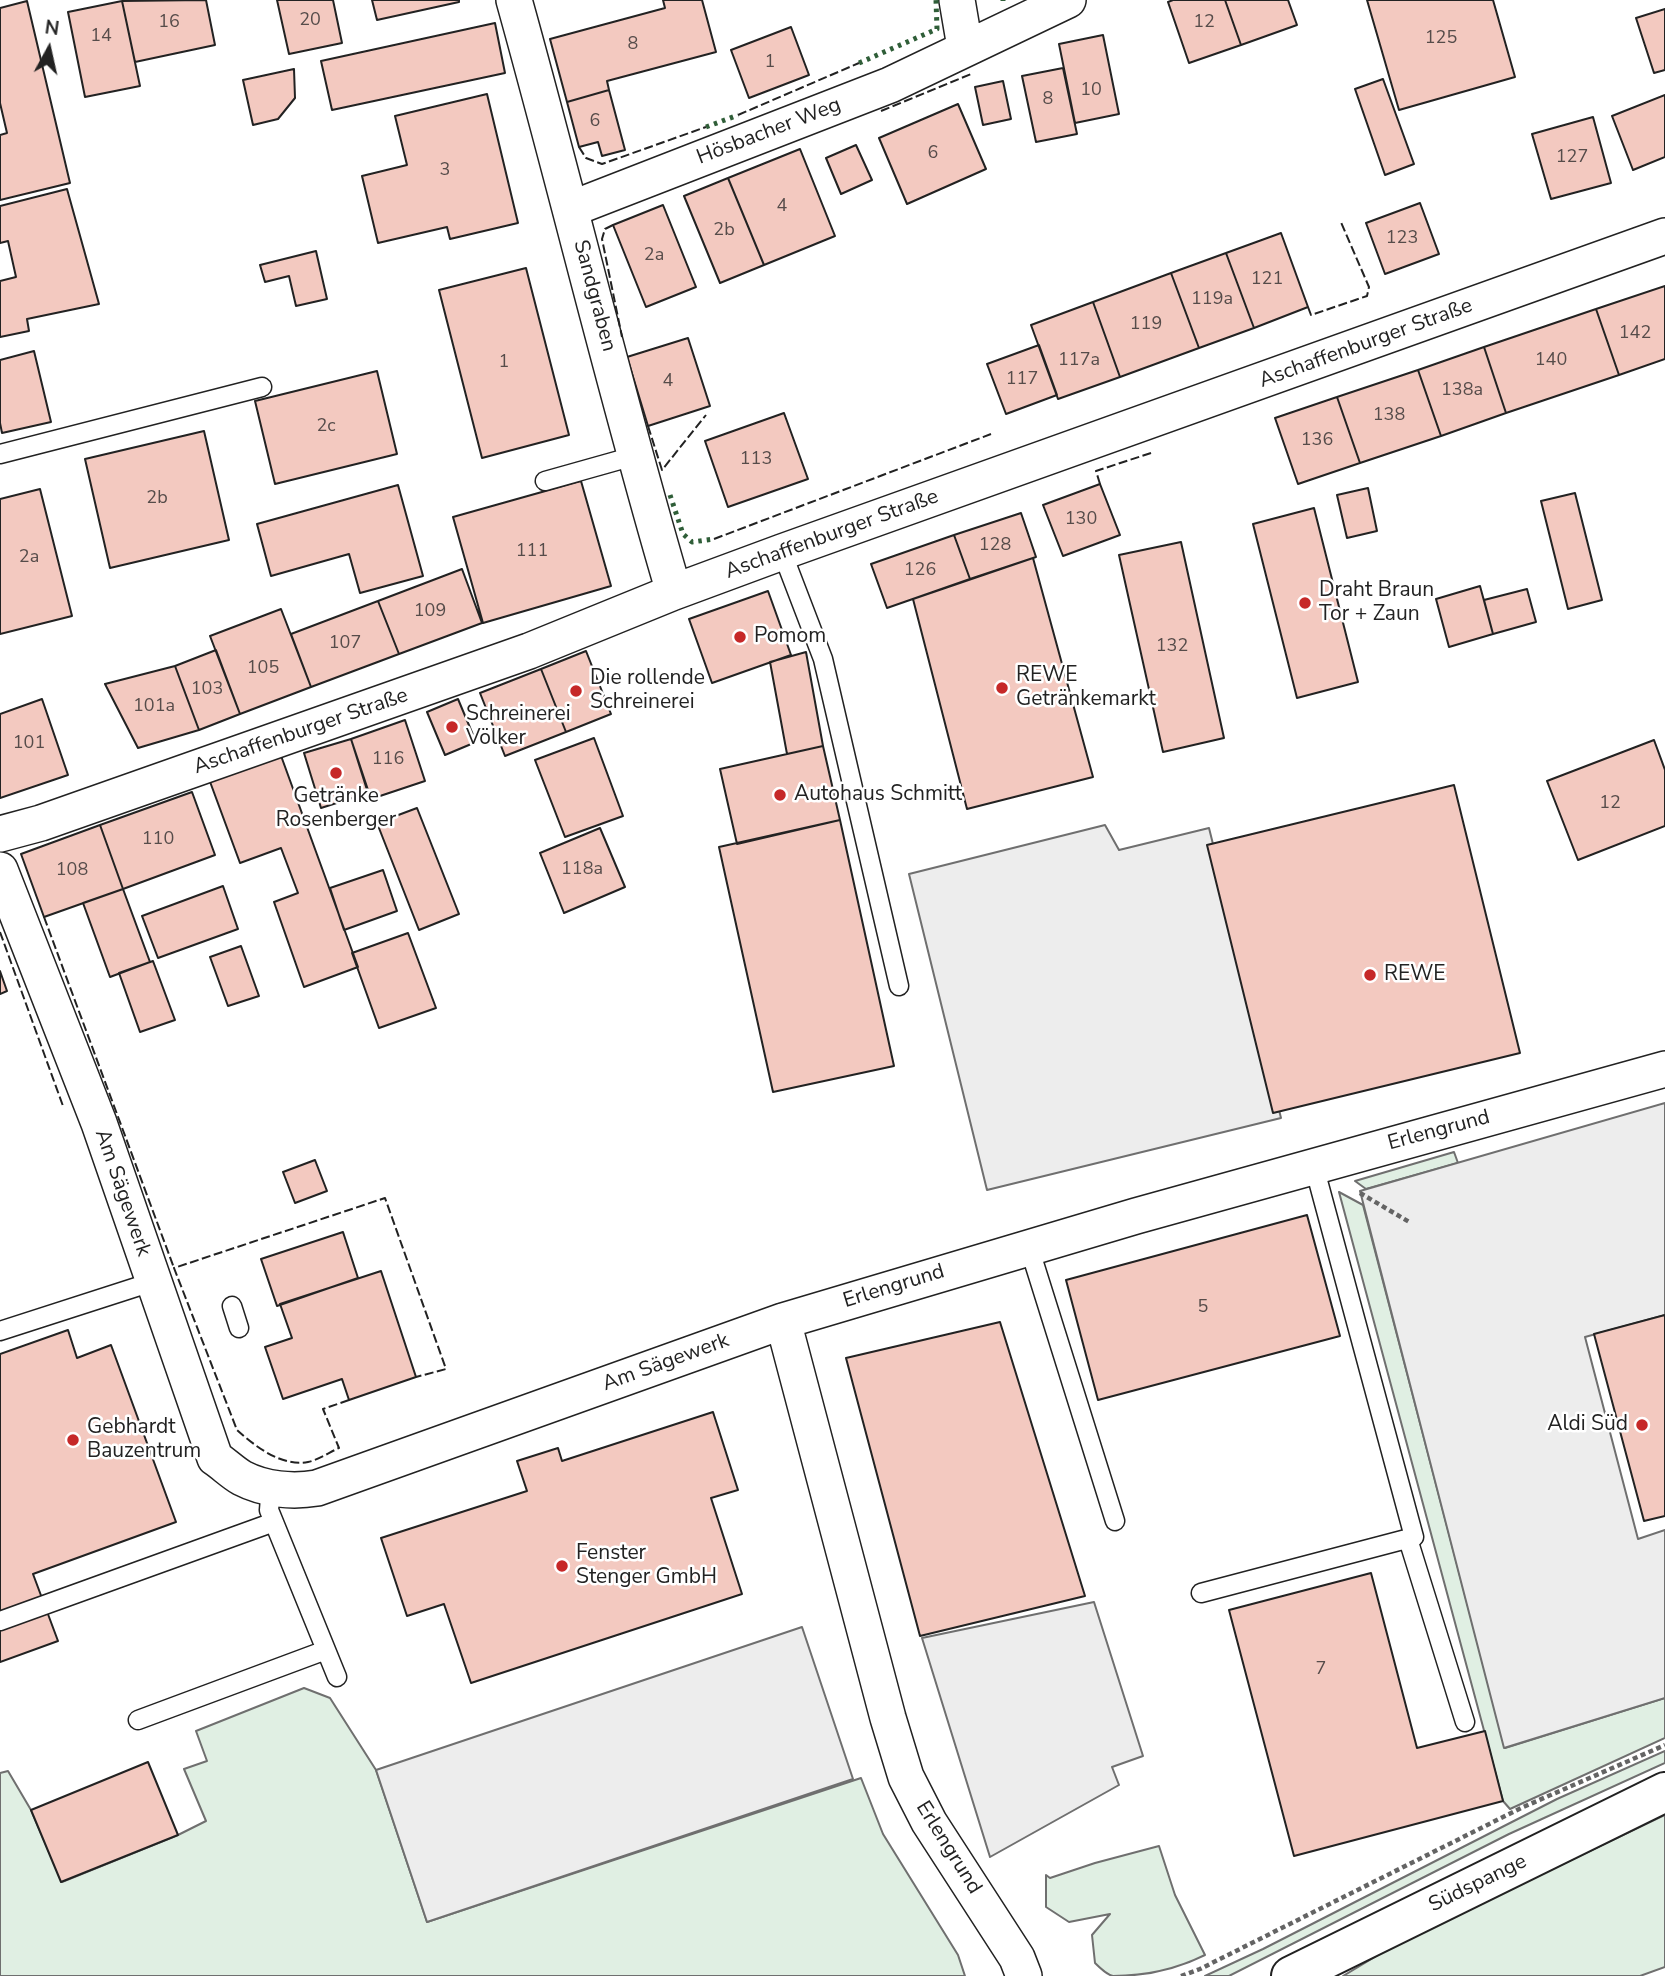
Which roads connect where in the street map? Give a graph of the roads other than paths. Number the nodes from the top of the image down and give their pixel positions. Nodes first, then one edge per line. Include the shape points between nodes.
1 (514, 0) edge
2 (957, 0) edge
3 (1068, 0) edge
4 (965, 47) junction
5 (571, 209) junction
6 (1665, 236) edge
7 (262, 387) dead end
8 (0, 454) edge
9 (634, 456) junction
10 (545, 481) dead end
11 (782, 552) junction
12 (674, 592) junction
13 (0, 834) edge
14 (0, 870) edge
15 (899, 986) dead end
16 (1665, 1069) edge
17 (1314, 1166) junction
18 (1029, 1247) junction
19 (152, 1282) junction
20 (232, 1306) dead end
21 (783, 1321) junction
22 (239, 1328) dead end
23 (0, 1331) edge
24 (271, 1487) junction
25 (1115, 1521) dead end
26 (274, 1522) junction
27 (1408, 1539) junction
28 (1201, 1593) dead end
29 (0, 1621) edge
30 (326, 1650) junction
31 (337, 1677) dead end
32 (138, 1720) dead end
33 (1465, 1722) dead end
34 (1665, 1792) edge
35 (1025, 1970) edge
36 (1290, 1976) edge

1 - 5 street, Sandgraben
2 - 4 street
3 - 4 street, Hösbacher Weg
4 - 5 street, Hösbacher Weg via 890,85
5 - 9 street, Sandgraben
6 - 11 street, Aschaffenburger Straße
7 - 8 lane
9 - 10 lane
9 - 12 street, Sandgraben
11 - 12 street, Aschaffenburger Straße
11 - 15 lane via 823,659
12 - 13 street, Aschaffenburger Straße via 477,670
14 - 19 street, Am Sägewerk via 99,1124
16 - 17 street, Erlengrund
17 - 18 street, Erlengrund
17 - 27 lane via 1414,1537
18 - 21 street, Erlengrund
18 - 25 lane
19 - 23 lane
19 - 24 street, Am Sägewerk via 215,1458 242,1478
20 - 22 lane
21 - 24 street, Am Sägewerk via 317,1489 298,1492
21 - 35 street, Erlengrund via 906,1777 929,1822
24 - 26 lane via 269,1510
26 - 29 lane
26 - 30 lane
27 - 28 lane
27 - 33 lane
30 - 31 lane
30 - 32 lane
34 - 36 main road, Südspange

